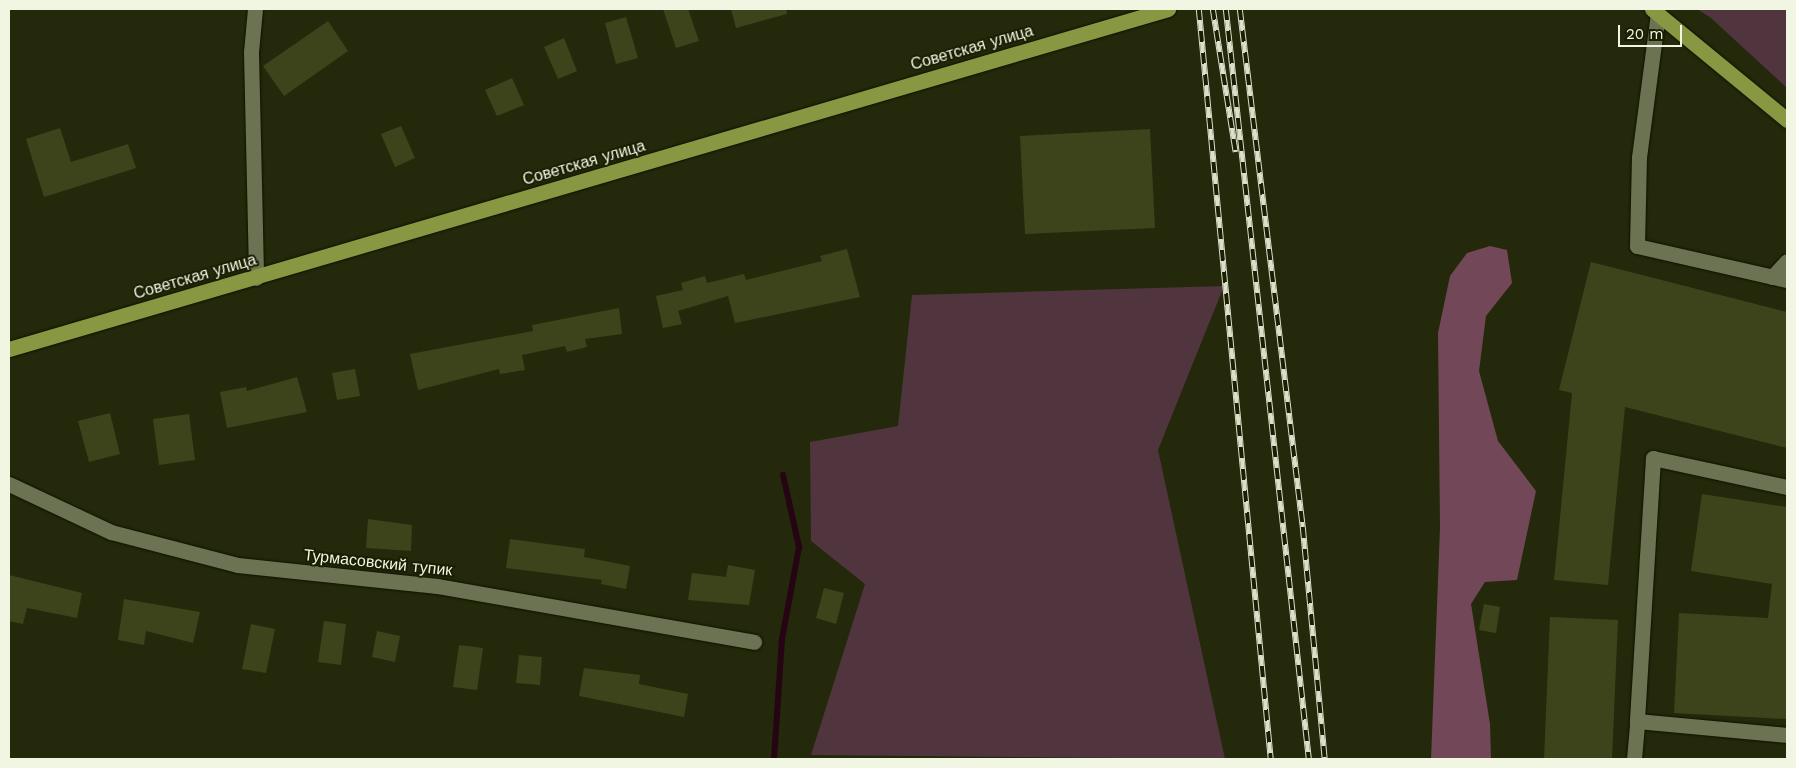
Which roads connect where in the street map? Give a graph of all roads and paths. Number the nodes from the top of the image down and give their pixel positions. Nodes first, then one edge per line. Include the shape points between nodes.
1 (255, 9) edge
2 (1168, 9) edge
3 (1655, 11) edge
4 (1787, 120) edge
5 (1787, 261) edge
6 (1772, 277) junction
7 (256, 278) junction
8 (1787, 280) edge
9 (9, 349) edge
10 (9, 484) edge
11 (1787, 487) edge
12 (754, 642) dead end
13 (1637, 721) junction
14 (1787, 735) edge
15 (1634, 759) edge

1 - 7 street via 251,52
2 - 7 main road, Советская улица
3 - 4 main road
3 - 6 street via 1639,157 1637,246
5 - 6 street
6 - 8 street
7 - 9 main road, Советская улица
10 - 12 street, Турмасовский тупик via 111,532 238,566 437,586
11 - 13 street via 1653,458
13 - 14 street
13 - 15 street

